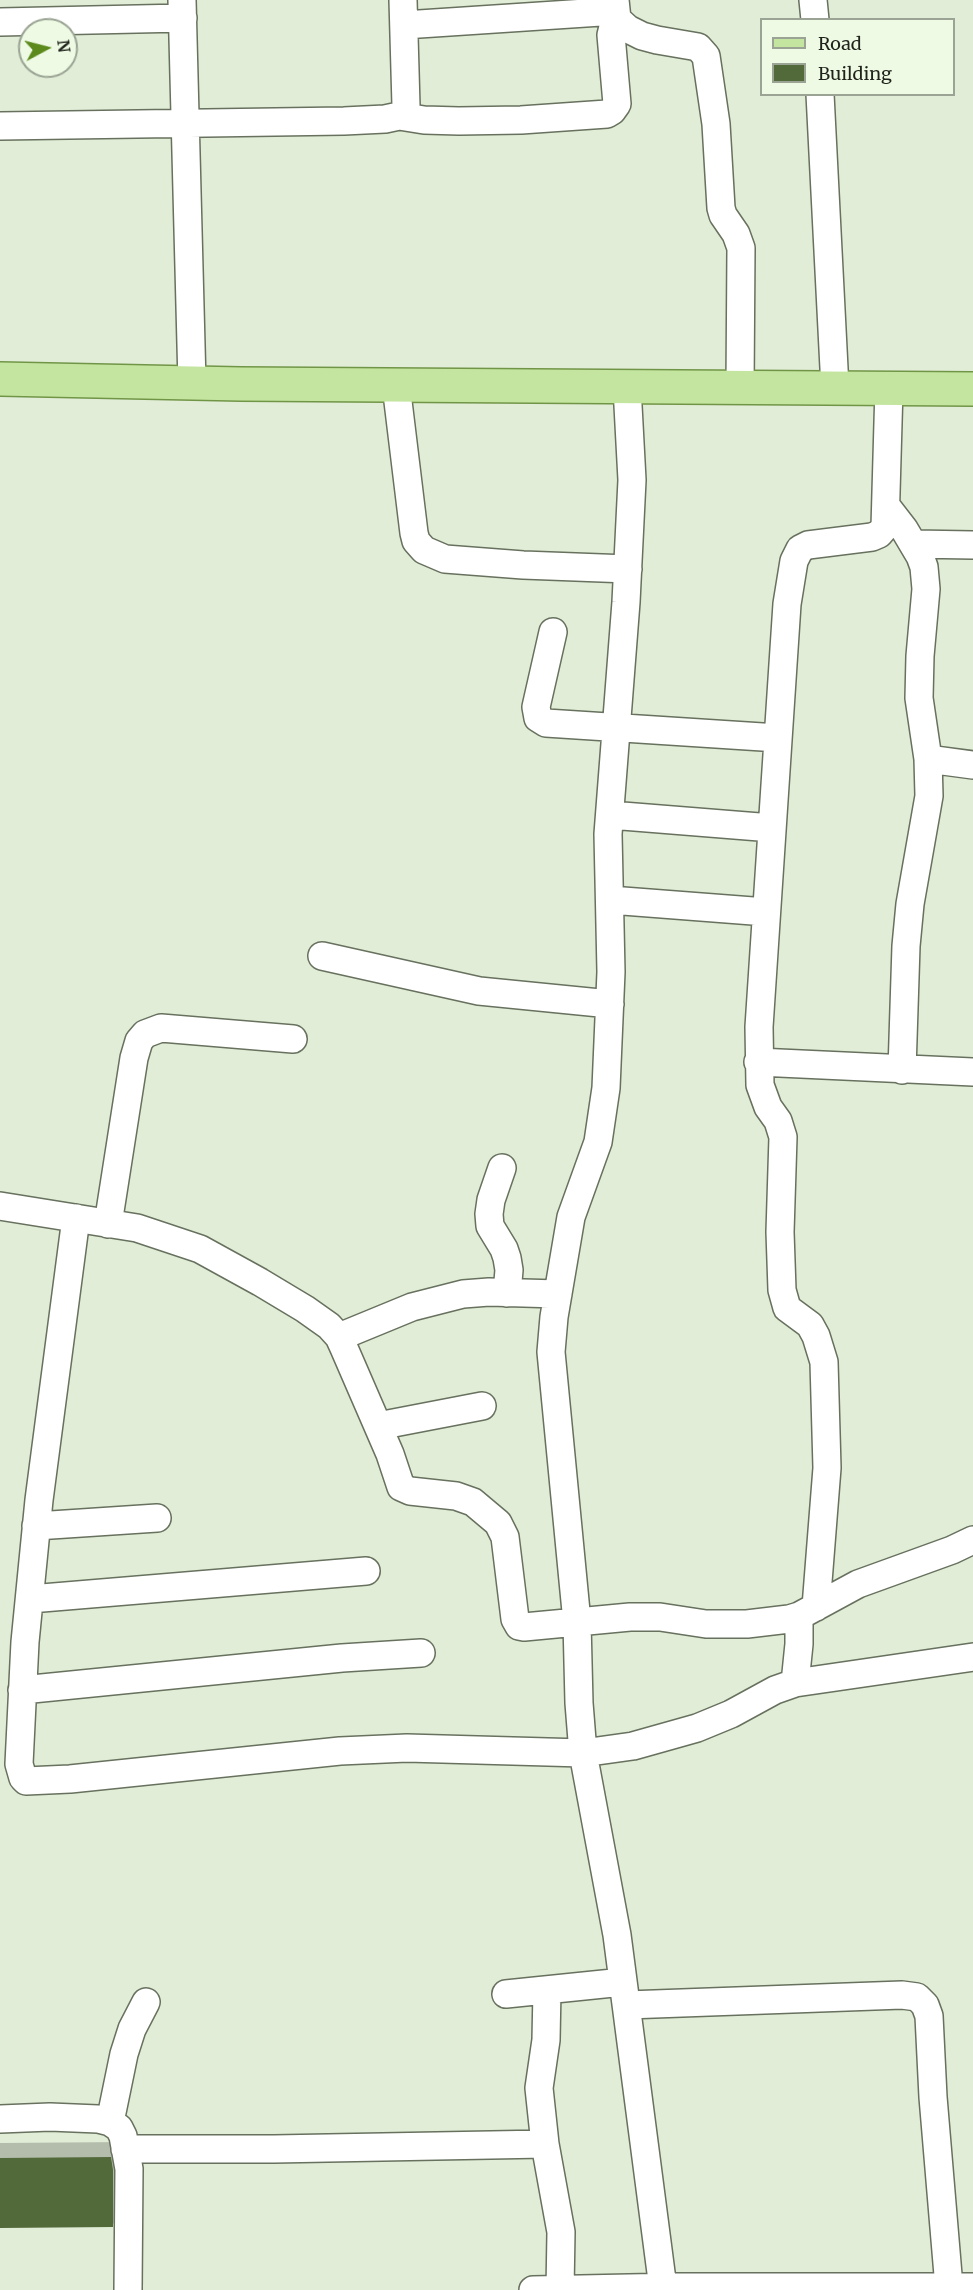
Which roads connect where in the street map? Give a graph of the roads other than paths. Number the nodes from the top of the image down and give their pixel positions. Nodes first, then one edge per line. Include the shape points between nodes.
1 (813, 0) edge
2 (182, 9) edge
3 (617, 11) edge
4 (404, 12) edge
5 (815, 18) edge
6 (0, 22) edge
7 (820, 96) edge
8 (399, 116) junction
9 (187, 123) junction
10 (0, 126) edge
11 (0, 379) edge
12 (192, 383) junction
13 (396, 385) junction
14 (627, 387) junction
15 (740, 387) junction
16 (835, 388) junction
17 (889, 388) junction
18 (973, 389) edge
19 (887, 507) junction
20 (914, 544) junction
21 (973, 545) edge
22 (627, 569) junction
23 (553, 632) dead end
24 (616, 728) junction
25 (778, 738) junction
26 (928, 759) junction
27 (973, 765) edge
28 (610, 815) junction
29 (772, 828) junction
30 (610, 900) junction
31 (766, 912) junction
32 (322, 956) dead end
33 (610, 1004) junction
34 (293, 1039) dead end
35 (758, 1062) junction
36 (902, 1070) junction
37 (973, 1072) edge
38 (502, 1168) dead end
39 (0, 1206) edge
40 (76, 1218) junction
41 (108, 1224) junction
42 (507, 1293) junction
43 (558, 1294) junction
44 (339, 1337) junction
45 (482, 1406) dead end
46 (378, 1426) junction
47 (157, 1518) dead end
48 (36, 1526) junction
49 (973, 1540) edge
50 (366, 1571) dead end
51 (30, 1599) junction
52 (807, 1612) junction
53 (577, 1622) junction
54 (421, 1653) dead end
55 (973, 1657) edge
56 (795, 1683) junction
57 (22, 1690) junction
58 (582, 1753) junction
59 (547, 1990) junction
60 (625, 1993) junction
61 (506, 1994) dead end
62 (146, 2002) dead end
63 (0, 2119) edge
64 (111, 2122) junction
65 (545, 2144) junction
66 (125, 2149) junction
67 (961, 2287) edge
68 (663, 2288) junction
69 (886, 2289) edge
70 (128, 2290) edge
71 (533, 2290) edge
72 (560, 2290) edge

1 - 5 street
2 - 6 street
2 - 9 street
3 - 4 street
3 - 8 street via 611,35 616,104 607,114 459,122
3 - 15 street via 642,36 698,47 706,56 716,124 721,208 741,248
4 - 8 street via 406,112
7 - 16 street
8 - 9 street
9 - 10 street
9 - 12 street
11 - 12 main road
12 - 13 main road
13 - 14 main road
13 - 22 street via 414,533 424,550 445,559
14 - 15 main road
14 - 22 street via 632,480
15 - 16 main road
16 - 17 main road
17 - 18 main road
17 - 19 street
19 - 20 street
19 - 25 street via 885,527 879,534 808,545 800,549 794,561 787,604
20 - 21 street
20 - 26 street via 926,578 919,698
22 - 24 street
23 - 24 street via 537,701 538,718 553,724
24 - 25 street
24 - 28 street
25 - 29 street
26 - 27 street
26 - 36 street via 929,796 909,904
28 - 29 street
28 - 30 street
29 - 31 street
30 - 31 street
30 - 33 street
31 - 35 street
32 - 33 street via 479,991
33 - 43 street via 606,1088 598,1142 571,1218
34 - 41 street via 161,1028 145,1034 134,1058
35 - 36 street
35 - 52 street via 762,1093 783,1137 782,1290 787,1308 810,1325 824,1362 827,1468
36 - 37 street
38 - 42 street via 489,1214 490,1226 507,1258
39 - 40 street
40 - 41 street
40 - 48 street
41 - 44 street via 137,1228 200,1249 305,1309
42 - 43 street
42 - 44 street via 440,1298
43 - 53 street via 551,1352
44 - 46 street
45 - 46 street
46 - 53 street via 401,1487 465,1499 498,1523 506,1537 519,1626
47 - 48 street
48 - 51 street
49 - 52 street via 858,1584
50 - 51 street
51 - 57 street
52 - 53 street via 747,1624 705,1624 660,1617
52 - 56 street
53 - 58 street
54 - 57 street
55 - 56 street
56 - 58 street via 697,1728 633,1746
57 - 58 street via 19,1768 23,1778 30,1782 362,1750
58 - 60 street
59 - 60 street
59 - 61 street
59 - 65 street via 546,2040 539,2082
60 - 67 street via 917,1997 929,2016 933,2097
60 - 68 street
62 - 64 street via 124,2054
63 - 64 street via 50,2117
64 - 66 street via 119,2128
65 - 66 street
65 - 72 street via 561,2232
66 - 70 street via 129,2169
67 - 69 street
68 - 69 street
68 - 72 street
71 - 72 street

